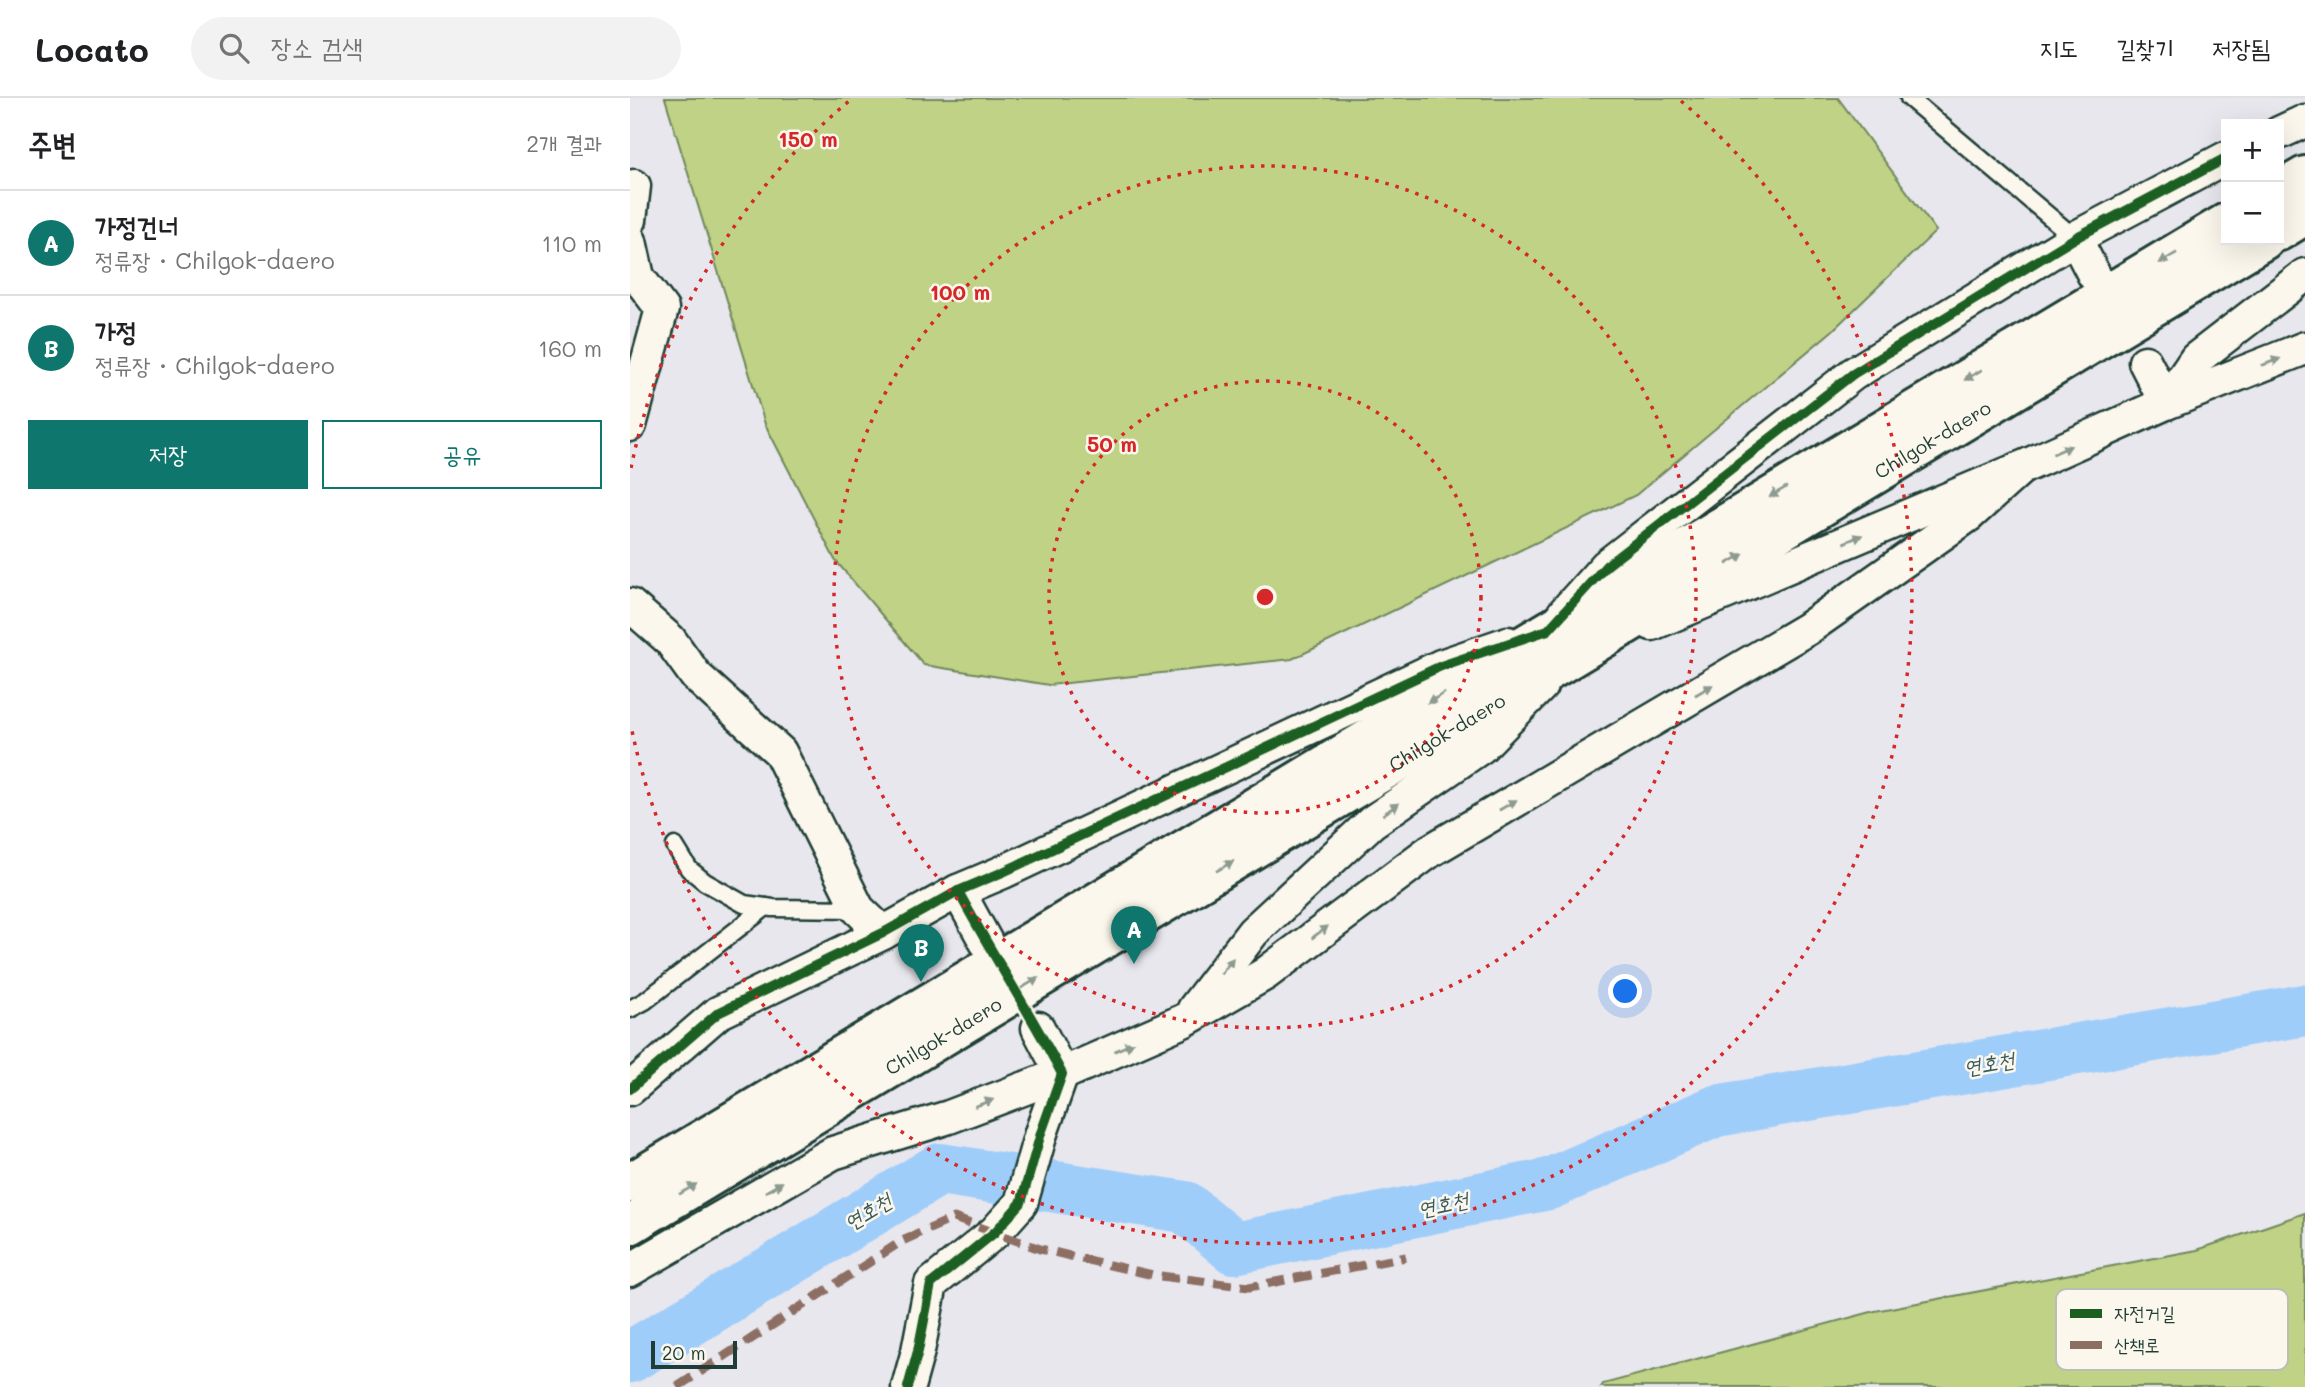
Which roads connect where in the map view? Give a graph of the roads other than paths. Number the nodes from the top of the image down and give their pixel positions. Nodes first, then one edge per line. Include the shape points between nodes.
1 (1909, 98) edge
2 (2305, 121) edge
3 (2284, 131) edge
4 (2221, 161) edge
5 (2305, 176) edge
6 (634, 186) dead end
7 (2284, 188) edge
8 (2305, 215) edge
9 (630, 220) edge
10 (2221, 226) edge
11 (2284, 228) edge
12 (2075, 238) junction
13 (630, 241) edge
14 (2255, 245) edge
15 (2094, 275) dead end
16 (2305, 275) edge
17 (2305, 348) edge
18 (2145, 362) dead end
19 (2166, 403) junction
20 (630, 425) edge
21 (2021, 468) junction
22 (630, 605) edge
23 (1556, 646) junction
24 (675, 846) dead end
25 (958, 891) junction
26 (766, 907) junction
27 (858, 909) junction
28 (883, 933) junction
29 (986, 942) dead end
30 (630, 1009) edge
31 (1185, 1020) junction
32 (1038, 1028) dead end
33 (1062, 1074) junction
34 (630, 1088) edge
35 (630, 1183) edge
36 (630, 1225) edge
37 (630, 1270) edge
38 (908, 1387) edge

1 - 12 lane
2 - 3 street
4 - 12 street
5 - 7 highway
6 - 9 street
8 - 11 highway
10 -> 23 highway, Chilgok-daero
12 - 15 street
12 - 23 street via 1853,374 1606,566
13 - 20 street via 638,276 662,309
23 -> 14 highway, Chilgok-daero
16 - 19 street via 2196,359
19 -> 17 street
18 - 19 street
21 -> 19 street
23 -> 21 street
31 -> 21 street via 1265,974 1430,851 1807,629 1969,515
22 - 27 street via 670,640 696,676 780,752
23 - 25 street via 1441,666
31 -> 23 street via 1253,932 1372,822 1481,747
23 -> 35 highway, Chilgok-daero
36 -> 23 highway, Chilgok-daero
24 - 26 lane via 689,869 705,882 744,904
25 - 28 street
25 - 29 street
26 - 27 lane
26 - 30 lane
27 - 28 street
28 - 34 street via 718,1013
33 -> 31 street
32 - 33 street
37 -> 33 street via 833,1153
33 - 38 street via 1021,1203 995,1232 931,1284

